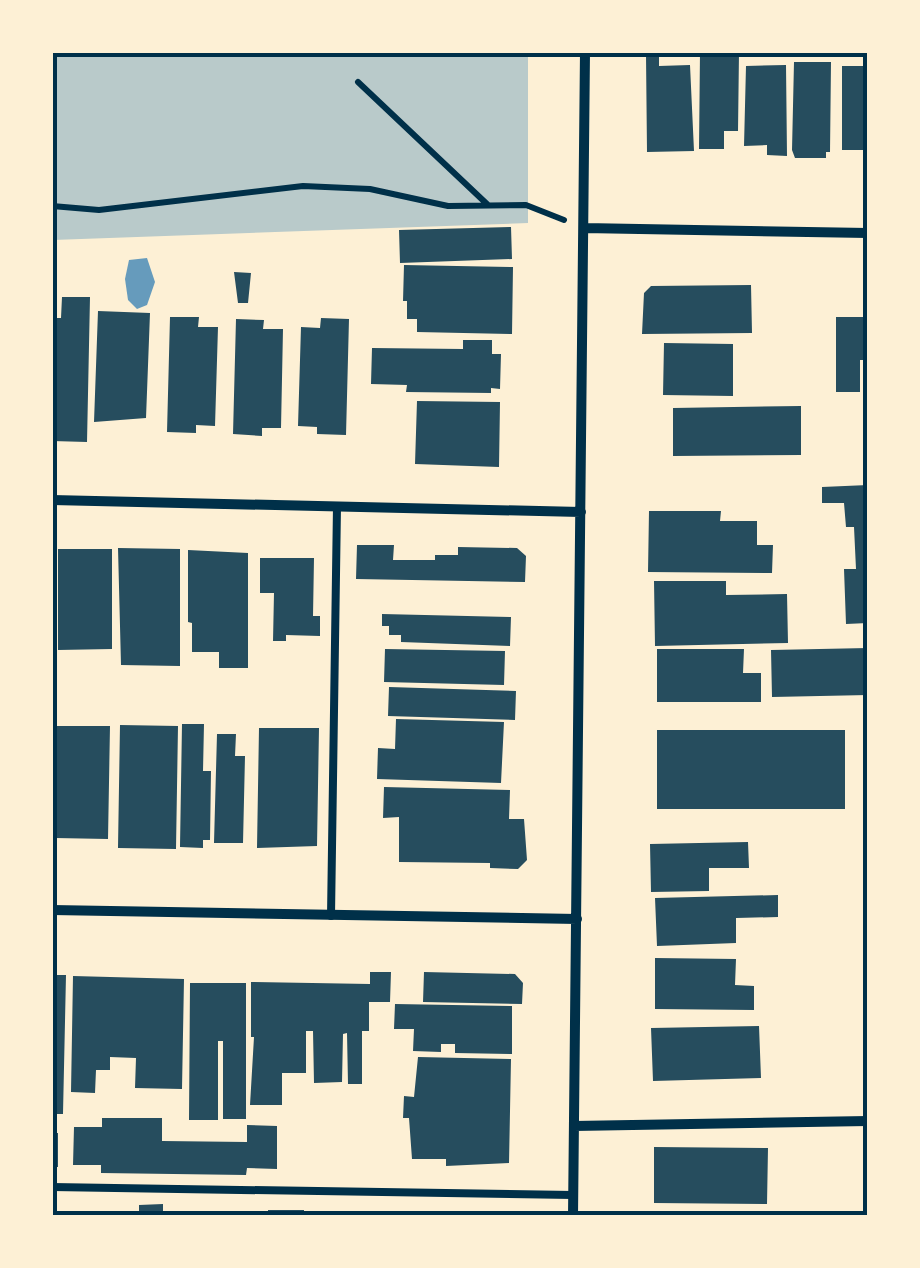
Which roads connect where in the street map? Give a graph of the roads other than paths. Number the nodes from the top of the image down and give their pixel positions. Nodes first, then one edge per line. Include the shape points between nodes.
1 (585, 52) edge
2 (584, 228) junction
3 (868, 234) edge
4 (52, 500) edge
5 (336, 506) junction
6 (581, 512) junction
7 (52, 910) edge
8 (331, 916) junction
9 (578, 919) junction
10 (868, 1121) edge
11 (574, 1126) junction
12 (52, 1186) edge
13 (573, 1196) junction
14 (573, 1216) edge

1 - 2 street
2 - 3 street
2 - 6 street
4 - 5 street
5 - 6 street
5 - 8 lane
6 - 9 street
7 - 8 street
8 - 9 street
9 - 11 street
10 - 11 street
11 - 13 street
12 - 13 lane
13 - 14 street

